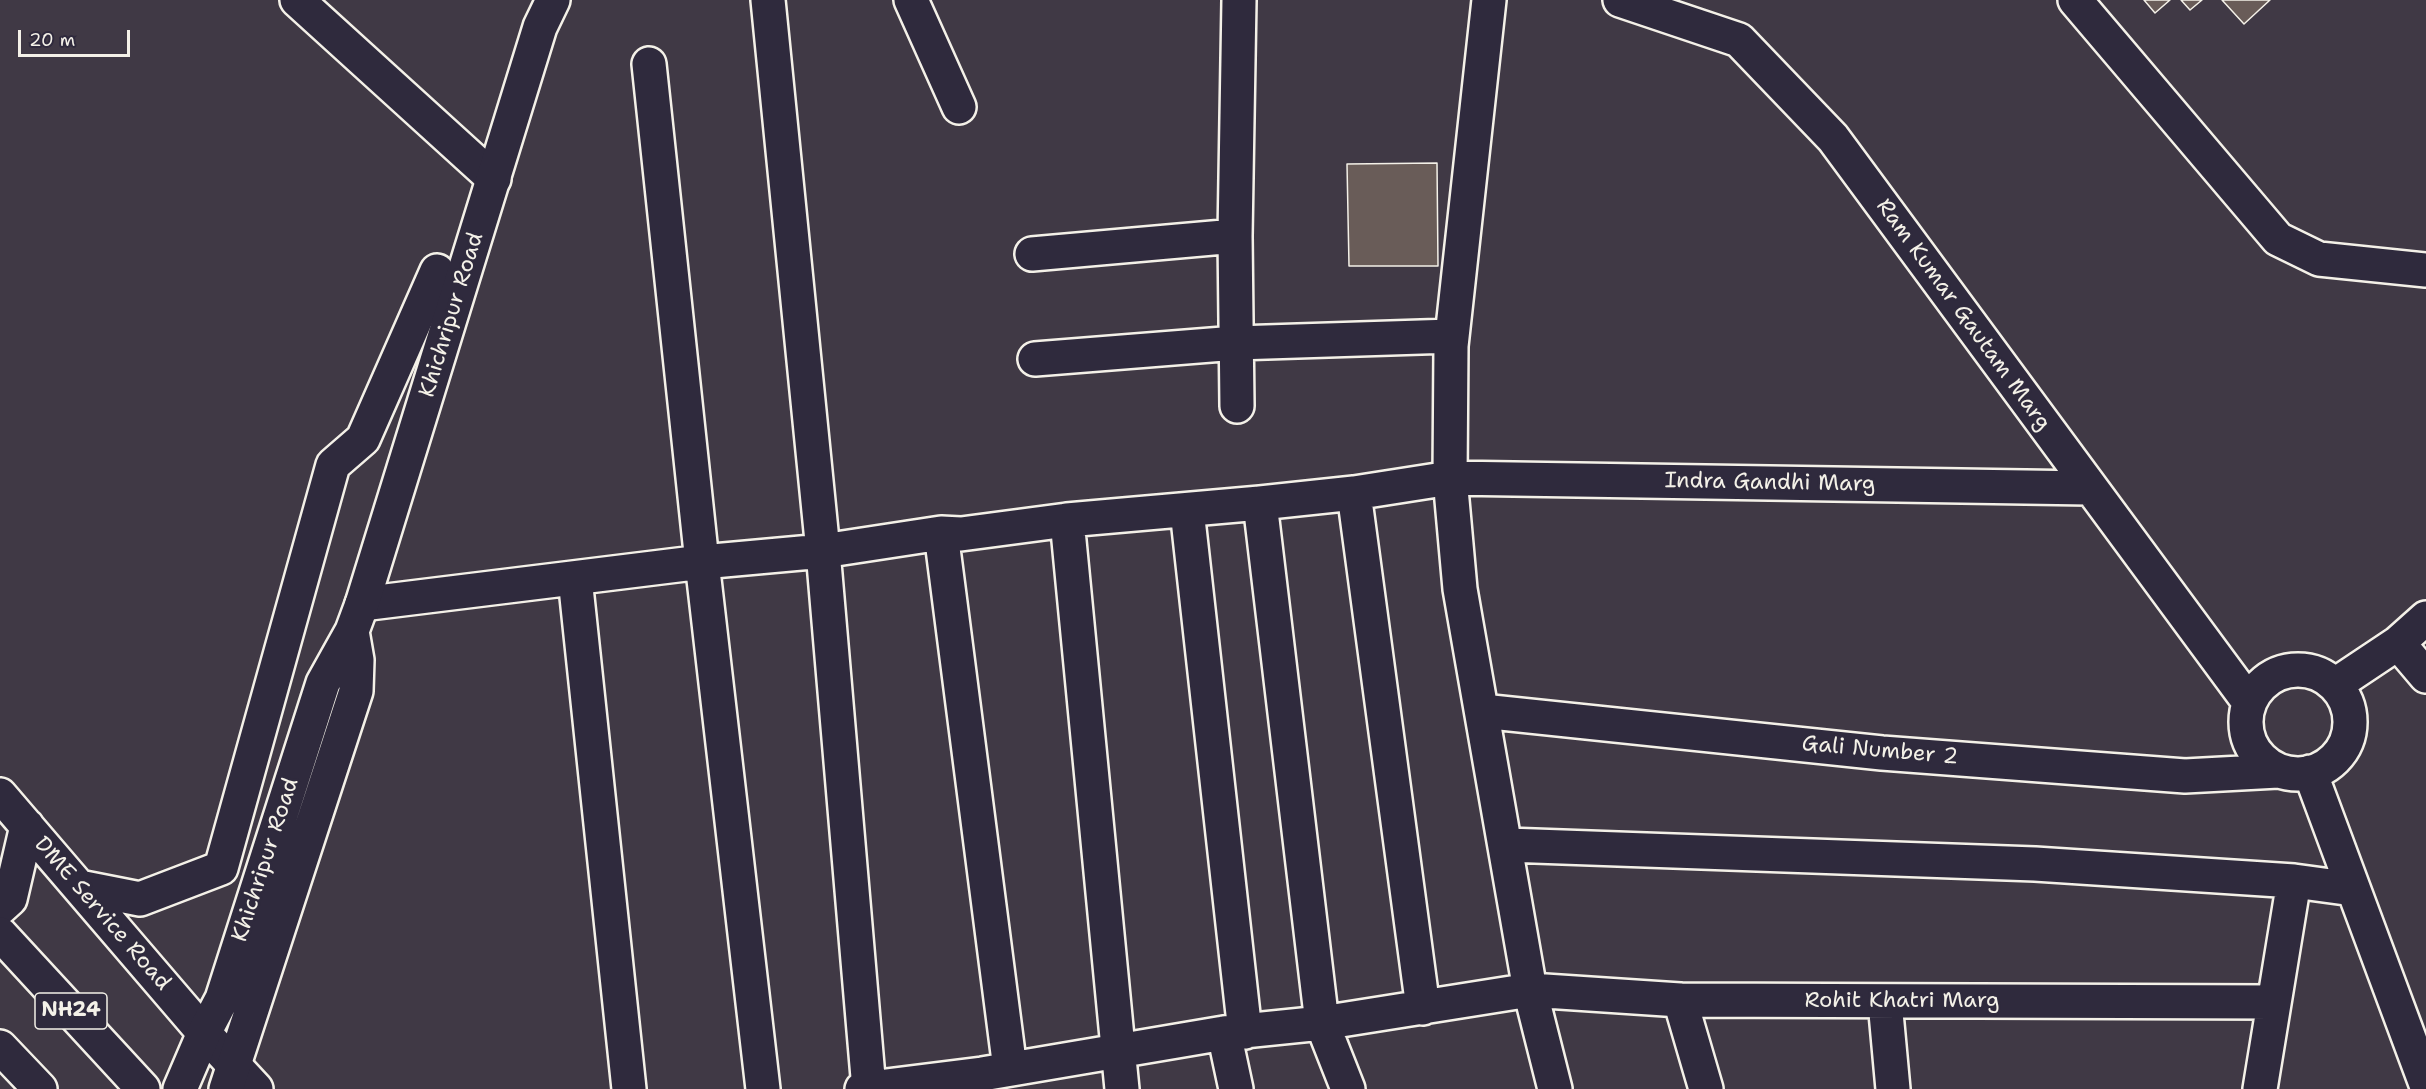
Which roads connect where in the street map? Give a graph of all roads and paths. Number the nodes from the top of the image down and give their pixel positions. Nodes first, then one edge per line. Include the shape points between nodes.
1 (297, 0) edge
2 (553, 0) edge
3 (768, 0) edge
4 (911, 0) edge
5 (1239, 0) edge
6 (1489, 0) edge
7 (1620, 0) edge
8 (2075, 0) edge
9 (649, 64) dead end
10 (959, 107) dead end
11 (494, 179) junction
12 (1234, 236) junction
13 (1032, 254) dead end
14 (2426, 270) edge
15 (437, 271) dead end
16 (1452, 336) junction
17 (1236, 343) junction
18 (1035, 359) dead end
19 (1237, 406) dead end
20 (1450, 478) junction
21 (2089, 488) junction
22 (1354, 493) junction
23 (1260, 503) junction
24 (1187, 510) junction
25 (1067, 520) junction
26 (941, 533) junction
27 (823, 550) junction
28 (702, 562) junction
29 (575, 578) junction
30 (357, 617) junction
31 (2426, 618) edge
32 (2398, 643) junction
33 (2426, 676) edge
34 (2335, 685) junction
35 (2249, 702) junction
36 (1482, 711) junction
37 (2278, 771) junction
38 (2310, 772) junction
39 (0, 795) edge
40 (27, 826) junction
41 (1507, 845) junction
42 (2294, 881) junction
43 (79, 887) junction
44 (2353, 889) junction
45 (0, 909) edge
46 (0, 934) edge
47 (1530, 990) junction
48 (1680, 1000) junction
49 (1885, 1002) junction
50 (2274, 1002) junction
51 (1423, 1008) junction
52 (1322, 1023) junction
53 (204, 1033) junction
54 (1235, 1033) junction
55 (0, 1047) edge
56 (1118, 1051) junction
57 (230, 1076) edge
58 (991, 1078) edge
59 (2426, 1084) edge
60 (40, 1089) edge
61 (143, 1089) edge
62 (180, 1089) edge
63 (256, 1089) edge
64 (628, 1089) edge
65 (763, 1089) edge
66 (862, 1089) edge
67 (869, 1089) edge
68 (1122, 1089) edge
69 (1236, 1089) edge
70 (1348, 1089) edge
71 (1555, 1089) edge
72 (1707, 1089) edge
73 (1893, 1089) edge
74 (2260, 1089) edge

1 - 11 main road
2 - 11 main road, Khichripur Road via 540,27
3 - 27 main road
4 - 10 main road
5 - 12 main road
6 - 16 main road
7 - 21 main road, Ram Kumar Gautam Marg via 1739,40 1833,138
8 - 14 main road via 2278,239 2319,259
9 - 28 main road
11 - 30 main road, Khichripur Road
12 - 13 main road
12 - 17 main road
15 - 43 main road via 363,439 333,465 222,868 140,898
16 - 17 main road
16 - 20 main road
17 - 18 main road
17 - 19 main road
20 - 21 main road, Indra Gandhi Marg
20 - 22 main road, Indra Gandhi Marg
20 - 36 main road via 1460,589
21 - 35 main road, Ram Kumar Gautam Marg
22 - 23 main road, Indra Gandhi Marg
22 - 51 main road
23 - 24 main road, Indra Gandhi Marg
23 - 52 main road
24 - 25 main road, Indra Gandhi Marg
24 - 54 main road
25 - 26 main road, Indra Gandhi Marg via 961,534
25 - 56 main road
26 - 27 main road, Indra Gandhi Marg
26 - 58 main road
27 - 28 main road, Indra Gandhi Marg
27 - 67 main road
28 - 29 main road, Indra Gandhi Marg
28 - 65 main road
29 - 30 main road, Indra Gandhi Marg
29 - 64 main road
30 - 53 main road, Khichripur Road via 322,683 222,999
30 - 57 main road, Khichripur Road via 356,691
31 - 32 main road
32 - 33 main road
32 - 34 main road
34 - 35 main road via 2318,673 2297,669 2277,673 2260,685
34 - 38 main road via 2347,702 2350,722 2346,742 2335,759
35 - 37 main road via 2245,722 2249,742 2261,759
36 - 37 main road, Gali Number 2 via 1882,753 2185,776
36 - 41 main road
37 - 38 main road via 2298,775
38 - 44 main road
39 - 40 main road, DME Service Road
40 - 43 main road, DME Service Road
40 - 45 main road via 10,899
41 - 42 main road via 2035,864
41 - 47 main road
42 - 44 main road
42 - 50 main road
43 - 53 main road, DME Service Road
44 - 59 main road
46 - 61 main road, NH24
47 - 48 main road, Rohit Khatri Marg
47 - 51 main road, Rohit Khatri Marg
47 - 71 main road
48 - 49 main road, Rohit Khatri Marg
48 - 72 main road
49 - 50 main road, Rohit Khatri Marg
49 - 73 main road
50 - 74 main road
51 - 52 main road, Rohit Khatri Marg
52 - 54 main road, Rohit Khatri Marg
52 - 70 main road
53 - 57 main road, DME Service Road
53 - 62 main road, Khichripur Road
54 - 56 main road, Rohit Khatri Marg
54 - 69 main road
55 - 60 main road
56 - 58 main road, Rohit Khatri Marg
56 - 68 main road
57 - 63 main road, DME Service Road
58 - 67 main road, Rohit Khatri Marg
66 - 67 main road, Rohit Khatri Marg

